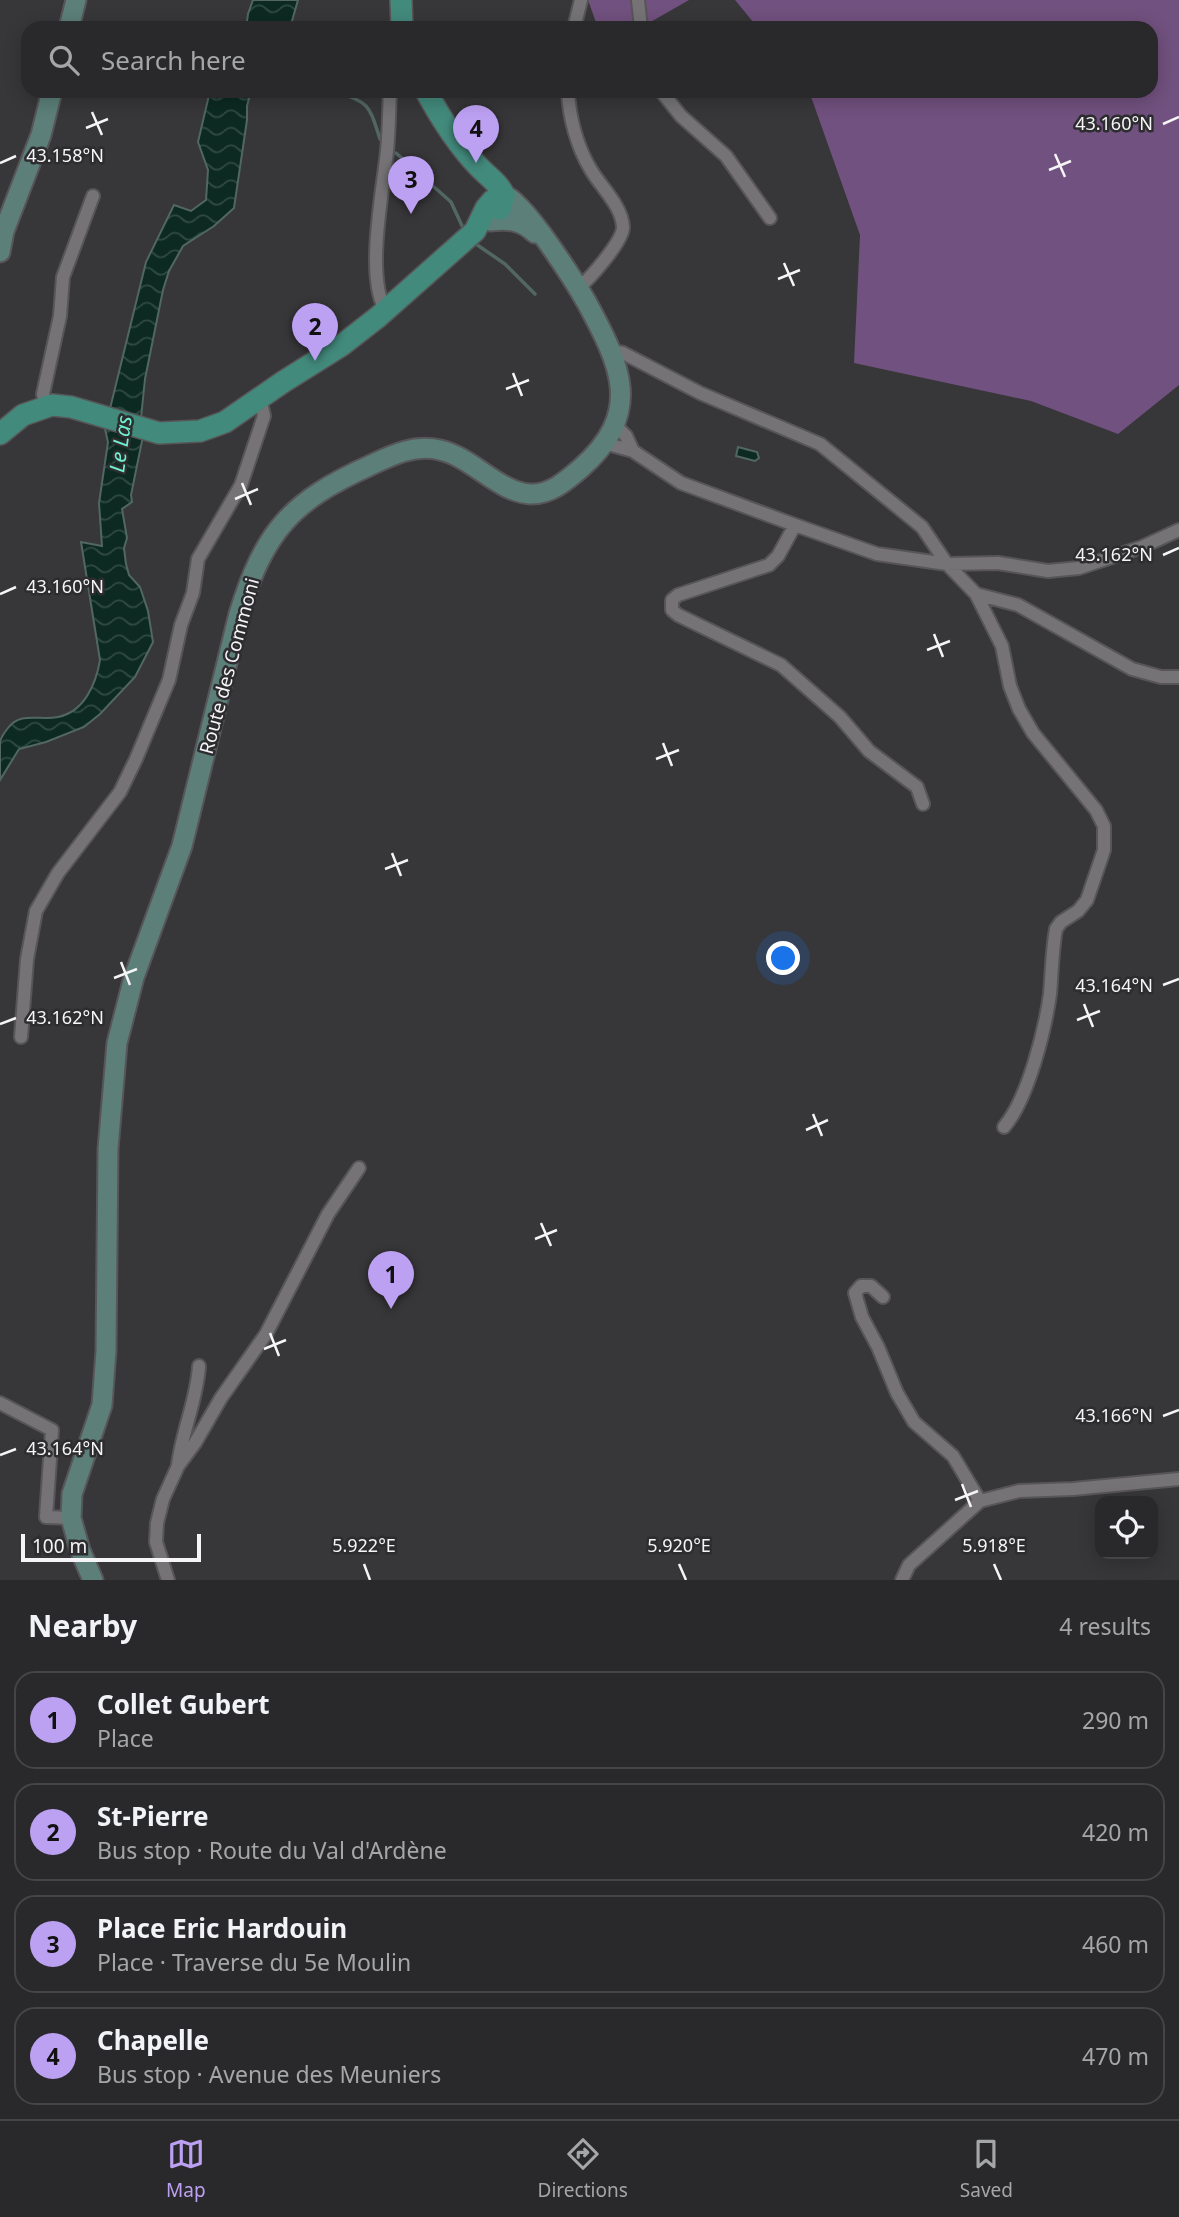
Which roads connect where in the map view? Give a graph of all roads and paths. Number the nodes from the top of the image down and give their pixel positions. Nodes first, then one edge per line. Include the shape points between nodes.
1 (76, 0) edge
2 (401, 0) edge
3 (582, 0) edge
4 (638, 0) edge
5 (71, 21) edge
6 (402, 21) edge
7 (576, 21) edge
8 (640, 21) edge
9 (50, 98) edge
10 (390, 98) edge
11 (430, 98) edge
12 (569, 98) edge
13 (667, 98) edge
14 (93, 196) dead end
15 (488, 214) junction
16 (770, 218) dead end
17 (551, 249) junction
18 (0, 250) edge
19 (578, 288) junction
20 (386, 311) junction
21 (611, 351) junction
22 (260, 398) junction
23 (46, 406) junction
24 (614, 424) junction
25 (0, 435) edge
26 (604, 443) junction
27 (633, 451) junction
28 (795, 525) junction
29 (1179, 530) edge
30 (947, 564) junction
31 (976, 594) junction
32 (1179, 677) edge
33 (923, 804) dead end
34 (21, 1037) dead end
35 (1004, 1127) dead end
36 (359, 1168) dead end
37 (883, 1297) dead end
38 (199, 1366) dead end
39 (0, 1403) edge
40 (178, 1465) junction
41 (1179, 1479) edge
42 (980, 1501) junction
43 (71, 1517) junction
44 (93, 1580) edge
45 (168, 1580) edge
46 (902, 1580) edge

1 - 5 street
2 - 6 main road
3 - 7 street
4 - 8 street
9 - 18 street
10 - 20 street via 377,275 377,291
11 - 15 main road via 479,170 499,186
12 - 19 street via 585,158 623,227 615,245
13 - 16 street via 726,156
14 - 23 street via 63,277 60,316 44,390
15 - 17 street, Route des Commoni via 526,224
15 - 17 street, Route des Commoni via 510,197
15 - 20 main road
17 - 19 street, Route des Commoni
19 - 21 street, Route des Commoni
20 - 22 main road
21 - 24 street, Route des Commoni via 622,395
21 - 30 street via 820,444 922,527
22 - 23 main road via 208,429 176,434 154,432 71,407
22 - 34 street via 264,416 241,485 198,559 169,680 133,767 36,911
23 - 25 main road via 23,415
24 - 26 street, Route des Commoni
24 - 27 street
26 - 27 street
26 - 43 street, Route des Commoni via 560,485 534,494 506,486 449,452 408,450 318,491 296,508 255,569 182,846 123,1014 113,1071 102,1405 72,1494
27 - 28 street via 681,483
28 - 30 street via 877,554
28 - 33 street via 769,565 678,595 672,600 672,610 776,662 840,717 869,751 912,782
29 - 30 street via 1079,568 1048,572 998,563
30 - 31 street
31 - 32 street via 1013,603 1132,669
31 - 35 street via 1002,646 1019,709 1096,810 1106,833 1087,900 1056,929 1050,994 1039,1044 1017,1107
36 - 40 street via 328,1214 266,1334
37 - 42 street via 871,1286 861,1286 855,1293 897,1394 914,1422 953,1456
38 - 40 street
39 - 43 street via 52,1430 46,1517
40 - 45 street via 157,1523 156,1542
41 - 42 street via 1019,1491
42 - 46 street via 909,1565
43 - 44 street

